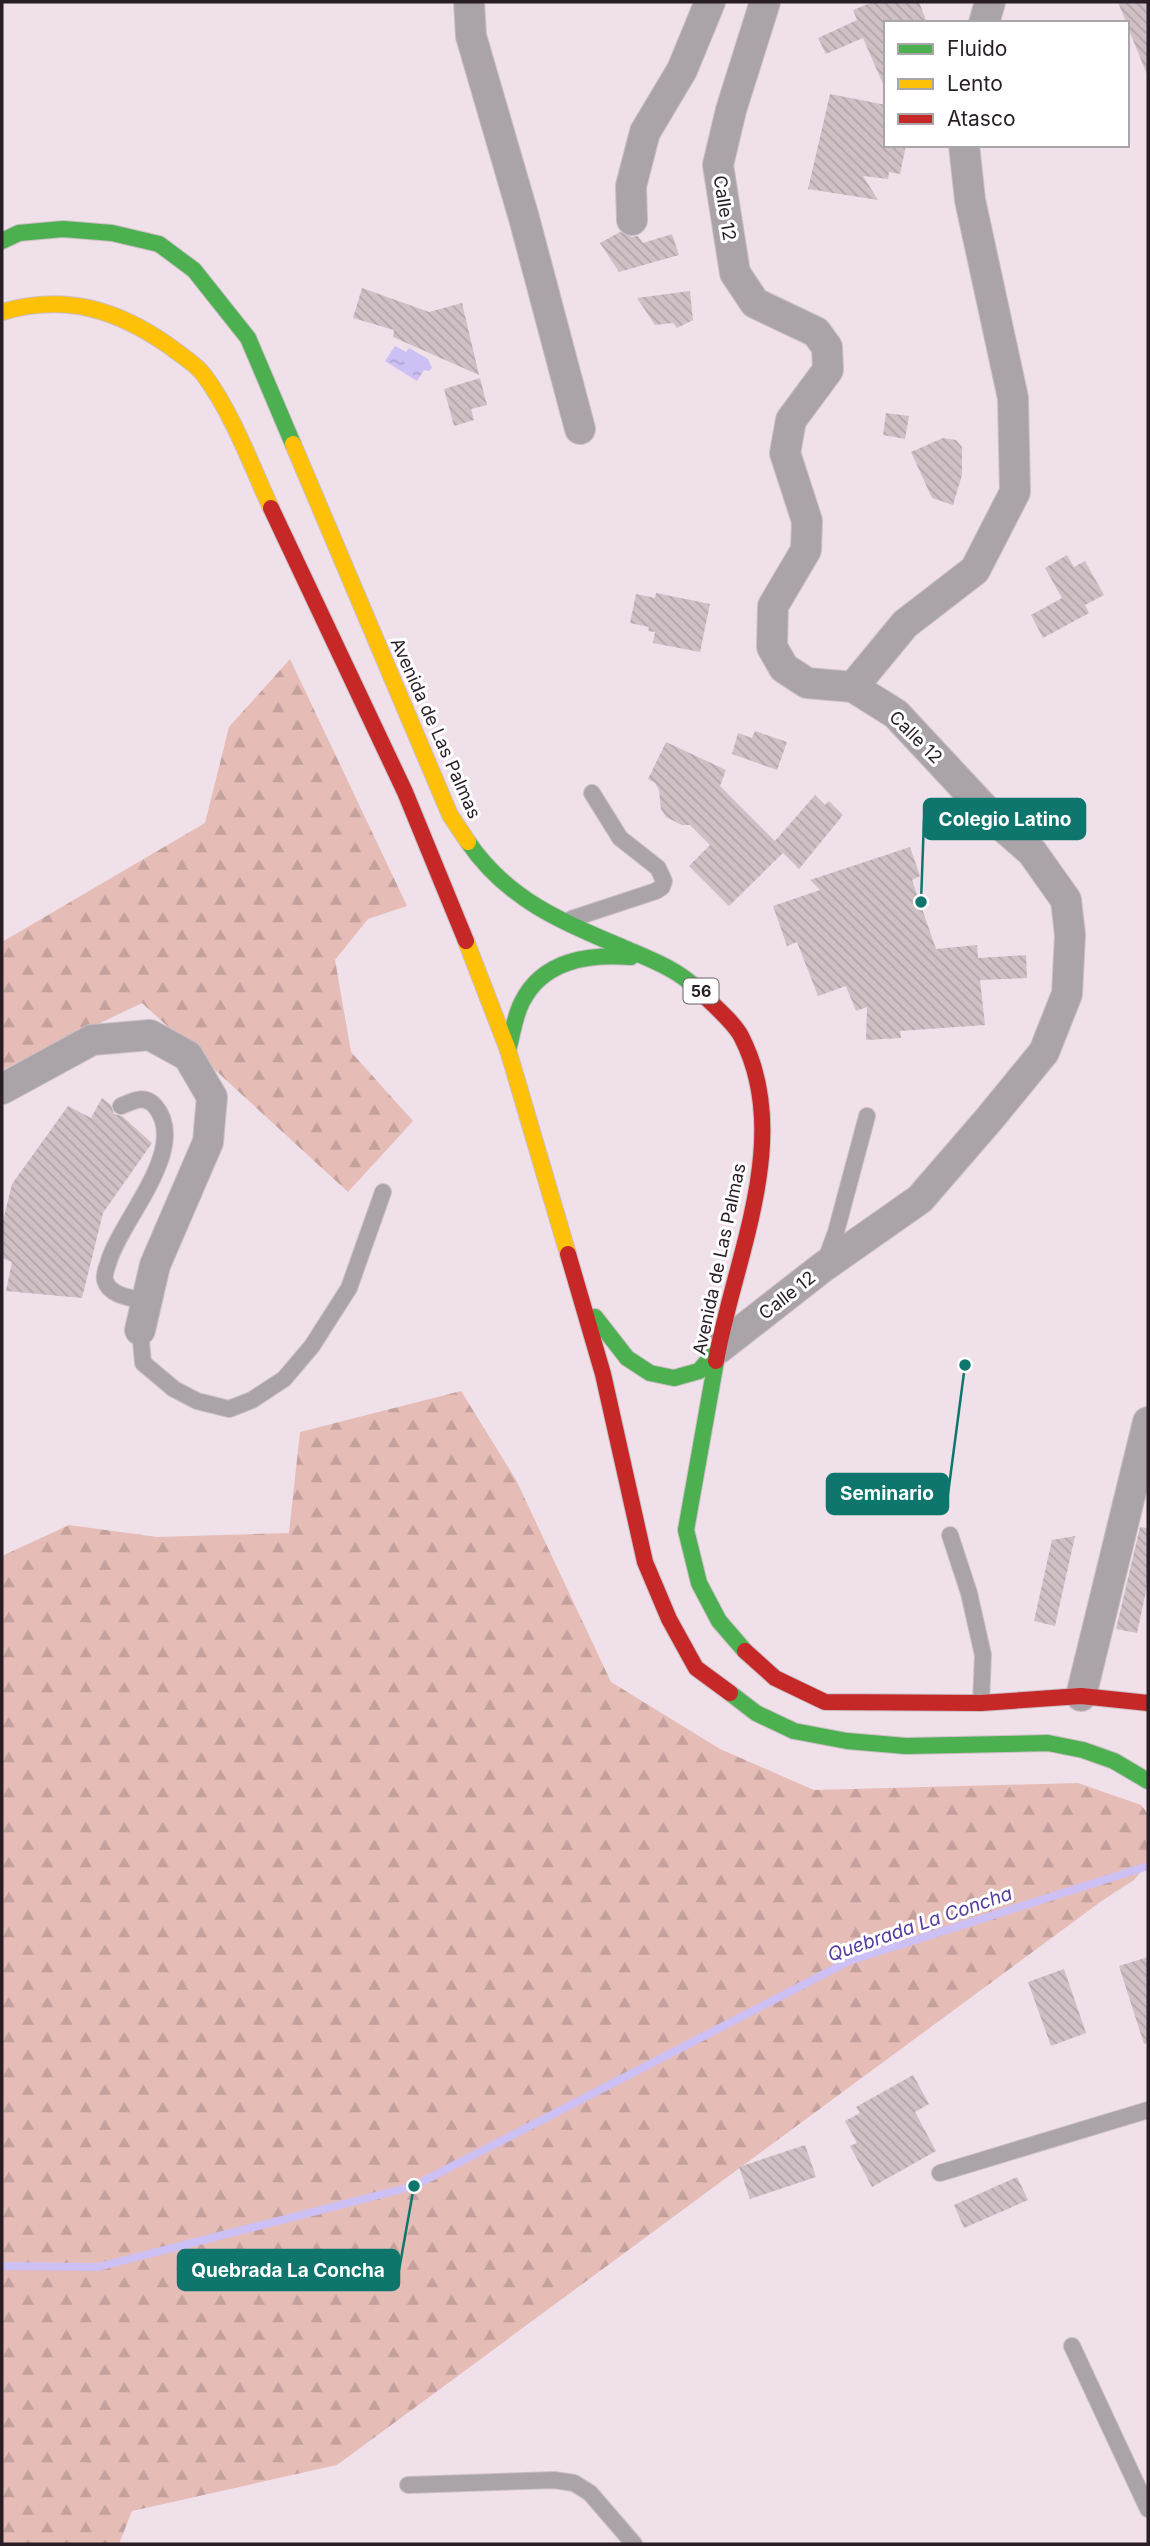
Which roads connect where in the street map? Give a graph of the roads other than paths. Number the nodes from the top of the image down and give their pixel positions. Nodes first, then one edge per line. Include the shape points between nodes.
1 (469, 2) edge
2 (710, 2) edge
3 (765, 2) edge
4 (990, 2) edge
5 (985, 21) edge
6 (964, 147) edge
7 (632, 220) dead end
8 (2, 241) edge
9 (2, 312) edge
10 (580, 429) dead end
11 (852, 687) junction
12 (592, 793) dead end
13 (563, 923) junction
14 (653, 960) junction
15 (508, 1050) junction
16 (2, 1089) edge
17 (121, 1106) dead end
18 (867, 1116) dead end
19 (383, 1192) dead end
20 (823, 1267) junction
21 (146, 1301) junction
22 (585, 1304) junction
23 (140, 1330) joint
24 (718, 1349) junction
25 (1147, 1436) edge
26 (950, 1535) dead end
27 (1081, 1696) junction
28 (981, 1703) junction
29 (1148, 1703) edge
30 (1148, 1781) edge
31 (1148, 2110) edge
32 (940, 2173) dead end
33 (1072, 2346) dead end
34 (408, 2484) dead end
35 (1148, 2509) edge
36 (634, 2544) edge

1 - 10 street via 471,36
2 - 7 street via 682,70 645,132 631,186
3 - 11 street, Calle 12 via 718,165 735,272 755,303 816,332 827,347 828,370 791,420 785,453 807,521 806,550 773,606 772,647 784,668 807,683
4 - 5 street
6 - 11 street via 970,200 1013,398 1015,492 975,570 905,624
8 - 13 main road, Avenida de Las Palmas / 56 via 19,233 63,229 112,233 159,244 194,270 248,338 450,815 483,864 506,887
9 - 15 main road via 53,303 91,307 130,321 202,371 227,414 405,792
11 - 20 street, Calle 12 via 896,714 993,818 1032,852 1066,900 1070,947 1067,994 1044,1052 920,1199
12 - 13 lane via 620,838 658,869 664,881 656,891
13 - 14 main road, Avenida de Las Palmas / 56
14 - 15 main road via 609,954 585,957 539,975 522,1001
14 - 24 main road, Avenida de Las Palmas / 56 via 692,983 740,1034 759,1086 763,1135 758,1181
15 - 22 main road
16 - 21 street via 92,1040 150,1035 188,1056 212,1097 208,1142 155,1265
17 - 21 lane via 138,1098 151,1102 162,1114 166,1130 163,1151 141,1202 111,1252 104,1278 109,1289
18 - 20 lane
19 - 23 lane via 349,1289 284,1379 252,1400 229,1409 174,1390 143,1363
20 - 24 street, Calle 12
21 - 23 street
22 - 24 main road via 627,1358 650,1373 674,1378 699,1371
22 - 30 main road via 645,1562 696,1668 756,1713 794,1731 906,1746 1048,1743 1114,1761
24 - 28 main road, Avenida de Las Palmas / 56 via 686,1530 699,1583 719,1621 750,1658 775,1678 825,1702
25 - 27 street
26 - 28 lane via 983,1654
27 - 28 main road, Avenida de Las Palmas / 56
27 - 29 main road, Avenida de Las Palmas / 56
31 - 32 lane
33 - 35 lane
34 - 36 lane via 574,2483 590,2493

